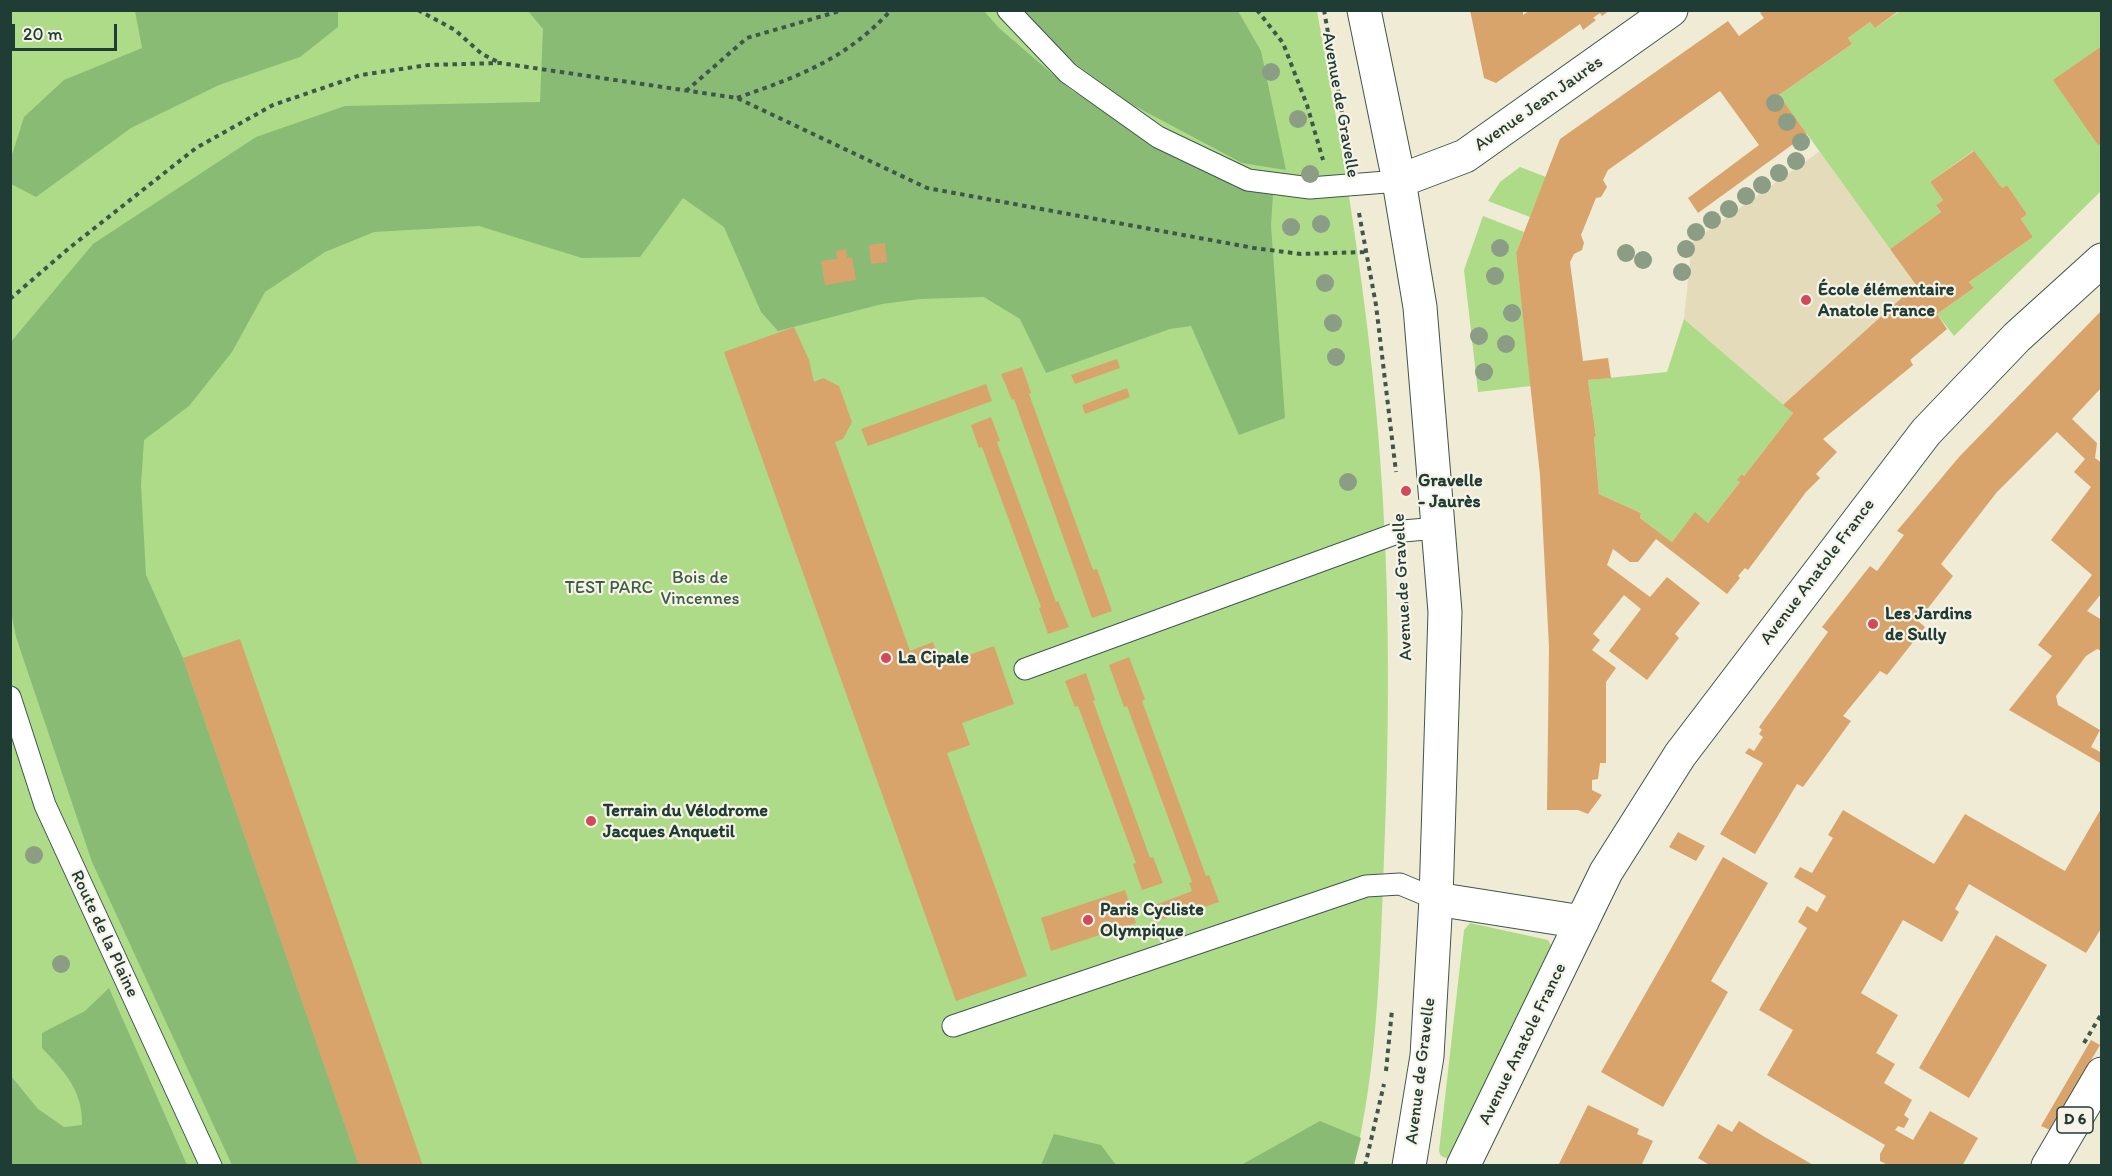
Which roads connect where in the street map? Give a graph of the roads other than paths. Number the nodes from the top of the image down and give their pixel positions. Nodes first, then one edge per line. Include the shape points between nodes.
1 (1008, 10) edge
2 (1364, 10) edge
3 (1671, 10) edge
4 (1399, 181) junction
5 (2102, 260) edge
6 (1438, 528) junction
7 (1025, 669) dead end
8 (10, 697) edge
9 (1436, 899) junction
10 (1582, 922) junction
11 (953, 1026) dead end
12 (2098, 1090) edge
13 (210, 1166) edge
14 (1409, 1166) edge
15 (1463, 1166) edge
16 (2048, 1166) edge

1 - 4 lane via 1068,73 1158,137 1248,180 1310,188
2 - 4 street, Avenue de Gravelle
3 - 4 street, Avenue Jean Jaurès via 1465,156
4 - 6 street, Avenue de Gravelle via 1420,307
5 - 10 street, Avenue Anatole France via 2017,337 1926,432 1680,755 1606,872
6 - 7 lane via 1403,531
6 - 9 street, Avenue de Gravelle via 1445,612
8 - 13 lane, Route de la Plaine via 45,805
9 - 10 street
9 - 11 lane via 1400,884 1366,886
9 - 14 street, Avenue de Gravelle via 1427,1056
10 - 15 street, Avenue Anatole France
12 - 16 street, D 6

